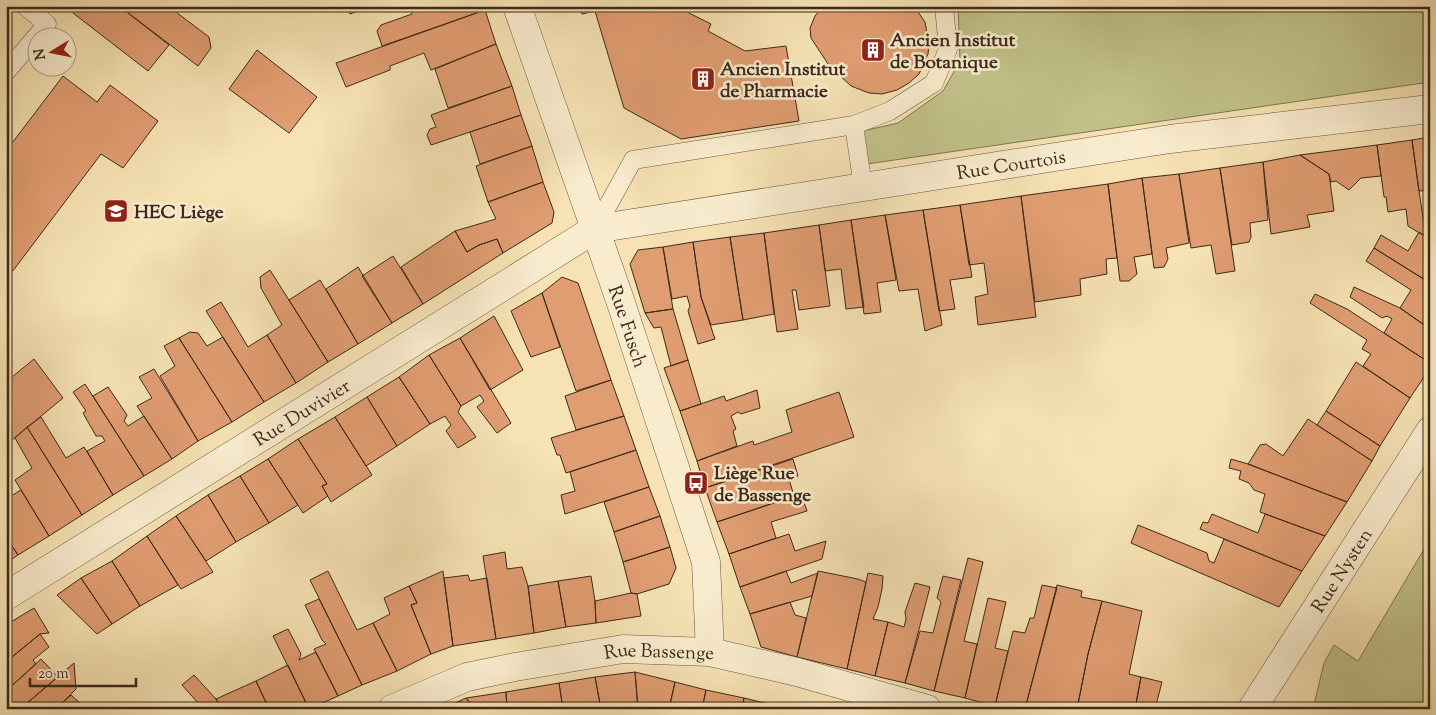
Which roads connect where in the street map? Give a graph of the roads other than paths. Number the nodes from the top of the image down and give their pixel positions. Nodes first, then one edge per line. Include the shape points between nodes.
1 (25, 6) edge
2 (517, 6) edge
3 (944, 6) edge
4 (6, 72) edge
5 (1430, 109) edge
6 (854, 125) junction
7 (863, 187) junction
8 (595, 229) junction
9 (1430, 431) edge
10 (6, 596) edge
11 (710, 652) junction
12 (392, 709) edge
13 (927, 709) edge
14 (1252, 709) edge

1 - 4 lane via 47,24
2 - 8 street, Rue Fusch
3 - 6 lane via 948,48 934,83 890,111
5 - 7 street, Rue Courtois via 1170,139
6 - 7 lane
6 - 8 lane via 633,160
7 - 8 street, Rue Courtois
8 - 10 street, Rue Duvivier
8 - 11 street, Rue Fusch via 706,562
9 - 14 street, Rue Nysten
11 - 12 street, Rue Bassenge via 624,649 515,667 466,677
11 - 13 street, Rue Bassenge via 797,672

